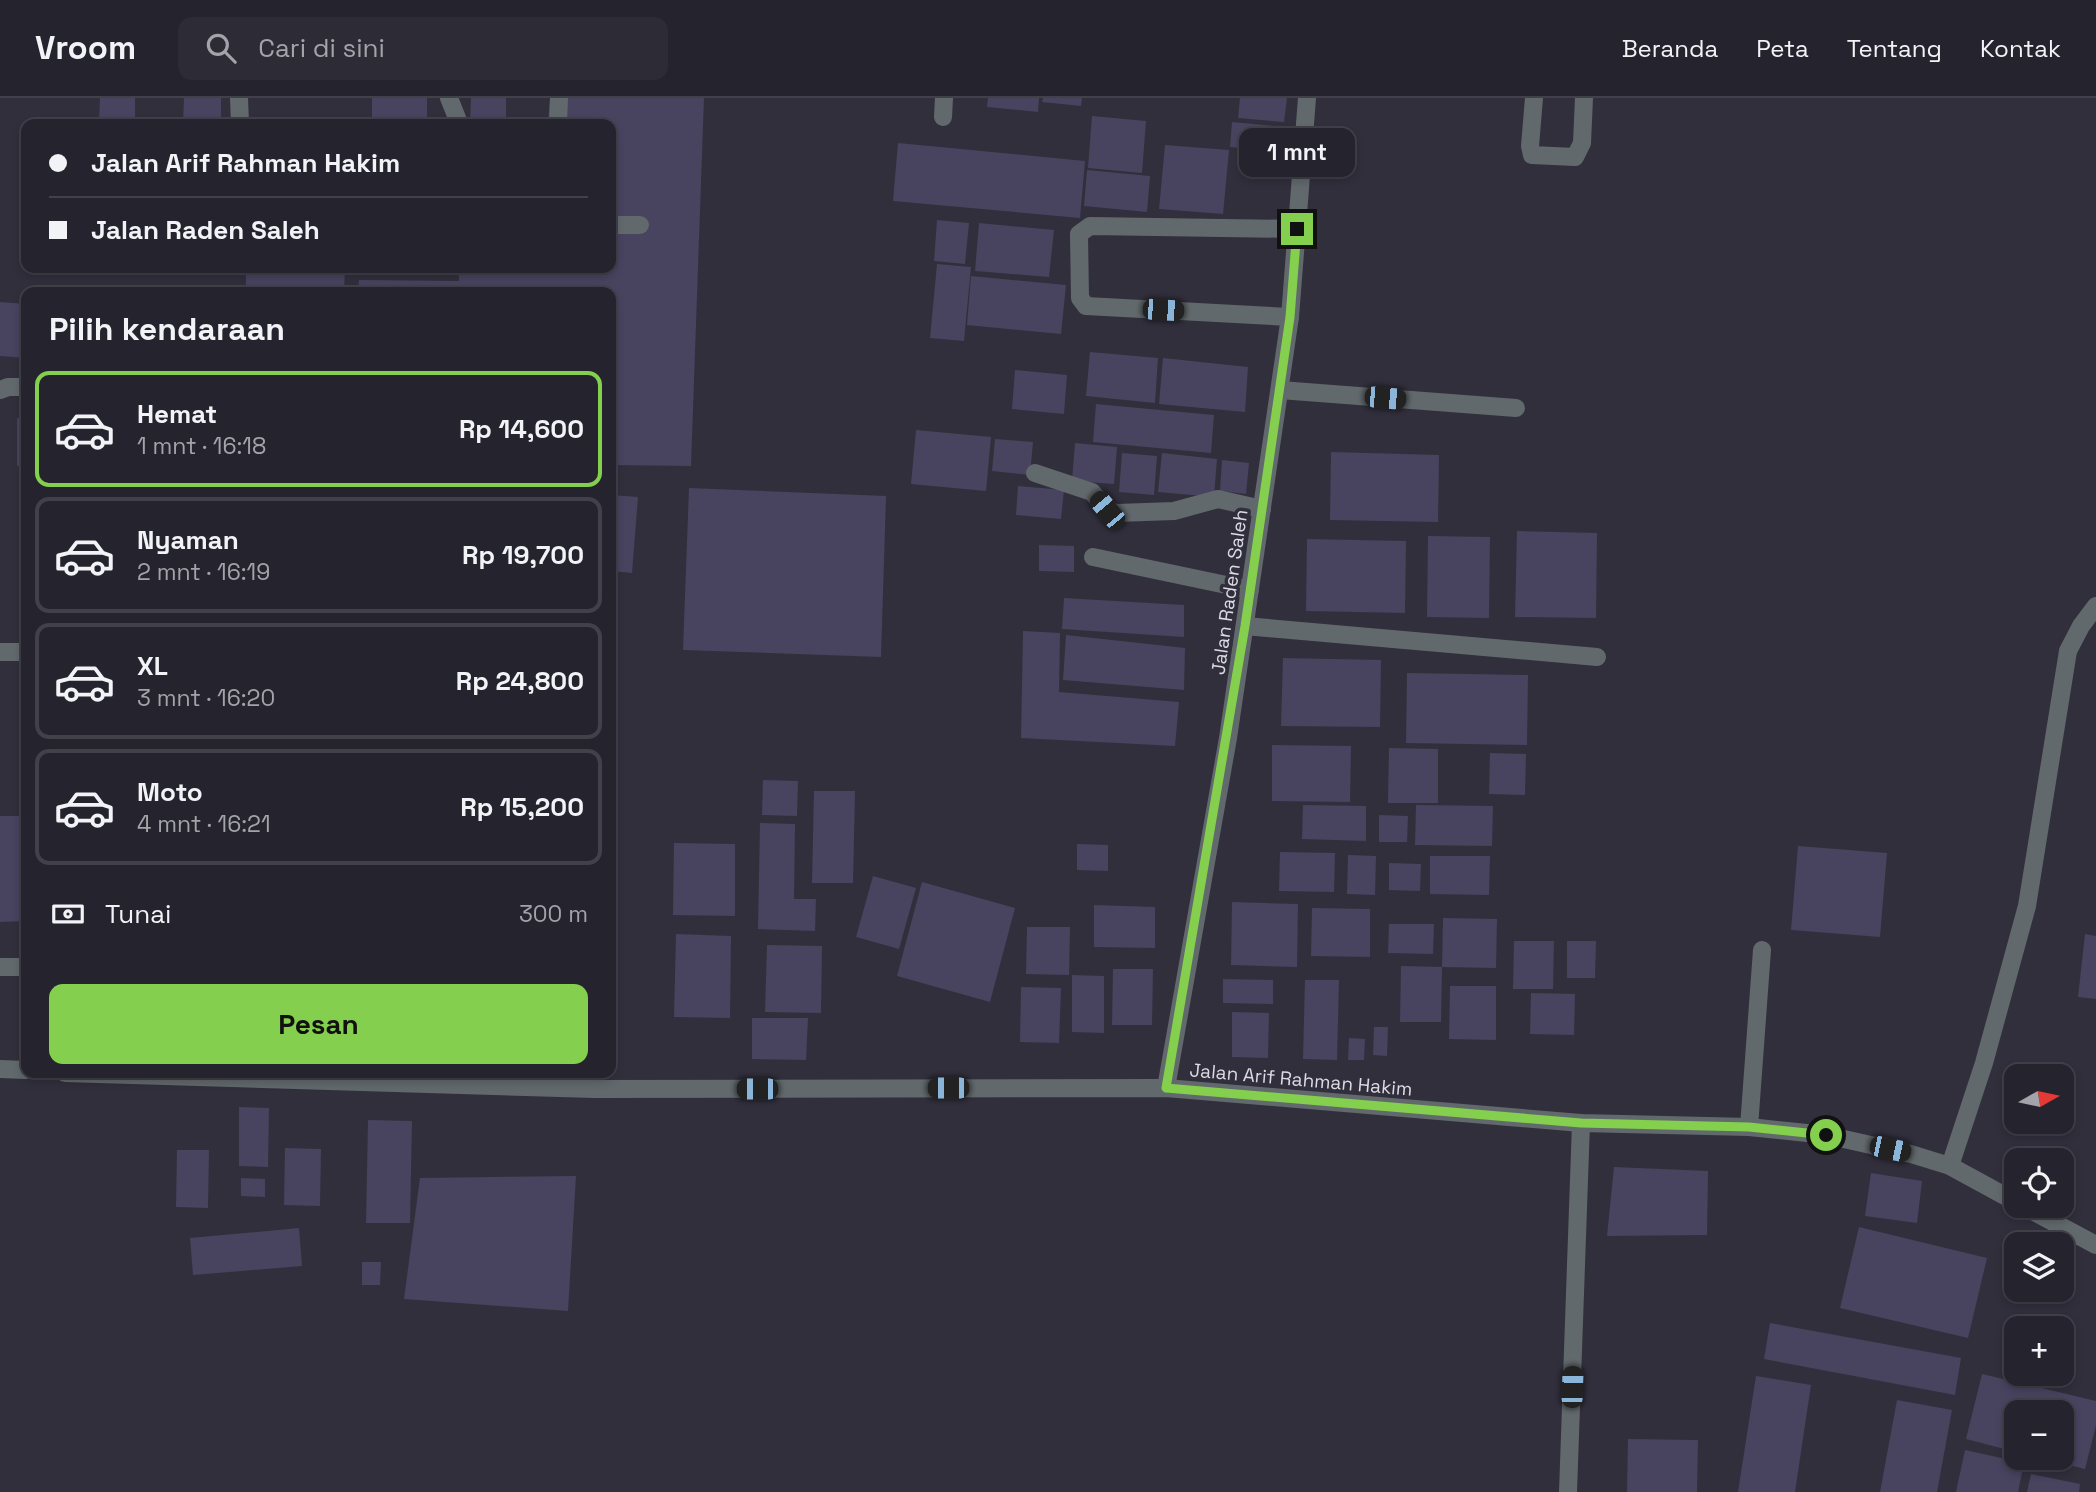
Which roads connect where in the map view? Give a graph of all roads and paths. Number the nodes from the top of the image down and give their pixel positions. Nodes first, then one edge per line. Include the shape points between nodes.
1 (239, 98) edge
2 (449, 98) edge
3 (559, 98) edge
4 (944, 98) edge
5 (1307, 98) edge
6 (1534, 98) edge
7 (1584, 98) edge
8 (943, 117) dead end
9 (240, 119) edge
10 (457, 119) edge
11 (558, 119) edge
12 (616, 225) edge
13 (640, 225) dead end
14 (1297, 229) junction
15 (1290, 317) junction
16 (21, 387) edge
17 (0, 390) edge
18 (1280, 390) junction
19 (1516, 408) dead end
20 (1035, 473) dead end
21 (1262, 509) junction
22 (1093, 557) dead end
23 (1250, 590) junction
24 (2096, 606) edge
25 (1245, 626) junction
26 (0, 652) edge
27 (21, 652) edge
28 (1597, 657) dead end
29 (1762, 950) dead end
30 (0, 967) edge
31 (21, 967) edge
32 (0, 1069) edge
33 (21, 1070) edge
34 (402, 1078) edge
35 (594, 1081) edge
36 (1166, 1088) junction
37 (1581, 1123) junction
38 (1749, 1127) junction
39 (1950, 1166) junction
40 (2004, 1195) edge
41 (2046, 1218) edge
42 (2096, 1245) edge
43 (1568, 1492) edge

1 - 9 street
2 - 10 street
3 - 11 street
4 - 8 street
5 - 14 street, Jalan Raden Saleh
6 - 7 street via 1532,155 1575,158 1582,144
12 - 13 street
14 - 15 street, Jalan Raden Saleh
14 - 15 street via 1090,226 1079,234 1080,298 1086,306
15 - 18 street, Jalan Raden Saleh
16 - 17 street
18 - 19 street
18 - 21 street, Jalan Raden Saleh
20 - 21 street via 1092,492 1107,510 1117,513 1174,511 1218,499
21 - 23 street, Jalan Raden Saleh
22 - 23 street
23 - 25 street, Jalan Raden Saleh
24 - 39 street via 2068,651 2027,906
25 - 28 street
25 - 36 street, Jalan Raden Saleh
26 - 27 street
29 - 38 street
30 - 31 street
32 - 33 street
34 - 35 street, Jalan Arif Rahman Hakim
35 - 36 street, Jalan Arif Rahman Hakim
36 - 37 street, Jalan Arif Rahman Hakim
37 - 38 street, Jalan Arif Rahman Hakim
37 - 43 street
38 - 39 street, Jalan Arif Rahman Hakim via 1826,1135
39 - 40 street, Jalan Arif Rahman Hakim
41 - 42 street

